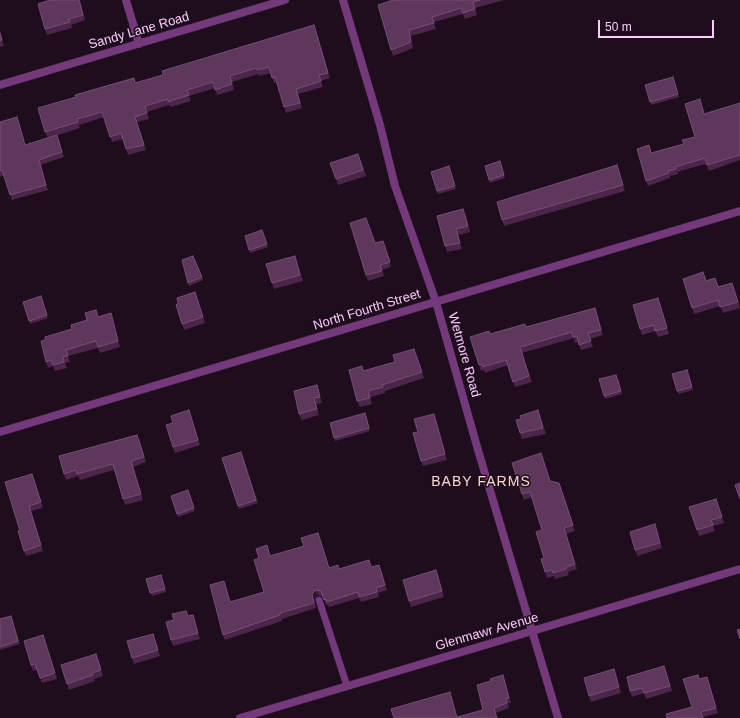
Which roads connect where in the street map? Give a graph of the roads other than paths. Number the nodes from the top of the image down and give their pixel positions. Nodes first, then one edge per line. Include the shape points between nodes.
1 (126, 0) edge
2 (285, 0) edge
3 (344, 0) edge
4 (140, 44) junction
5 (0, 85) edge
6 (740, 211) edge
7 (436, 302) junction
8 (0, 432) edge
9 (740, 569) edge
10 (319, 600) dead end
11 (532, 632) junction
12 (347, 686) junction
13 (240, 718) edge
14 (558, 718) edge

1 - 4 street
2 - 4 street, Sandy Lane Road
3 - 7 street, Wetmore Road via 395,186
4 - 5 street, Sandy Lane Road
6 - 7 street, North Fourth Street
7 - 8 street, North Fourth Street
7 - 11 street, Wetmore Road
9 - 11 street, Glenmawr Avenue
10 - 12 lane
11 - 12 street, Glenmawr Avenue
11 - 14 street, Wetmore Road
12 - 13 street, Glenmawr Avenue

